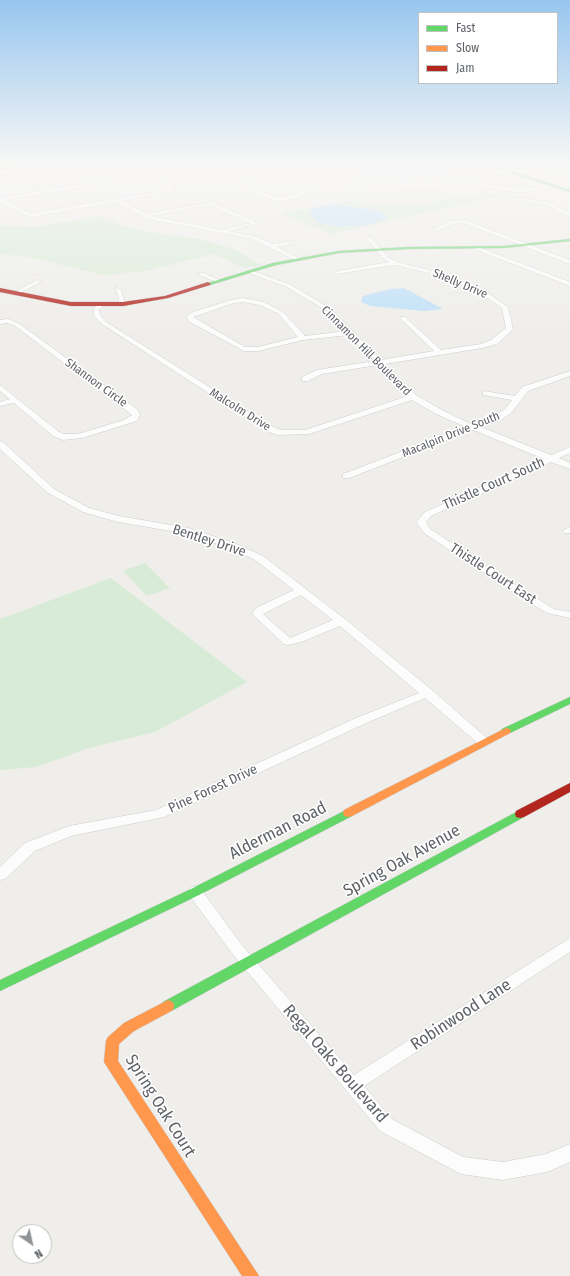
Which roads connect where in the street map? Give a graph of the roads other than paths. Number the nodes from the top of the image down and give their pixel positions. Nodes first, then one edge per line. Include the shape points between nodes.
1 (174, 223) edge
2 (254, 223) edge
3 (451, 223) edge
4 (467, 223) edge
5 (437, 229) dead end
6 (224, 232) junction
7 (370, 239) dead end
8 (570, 240) edge
9 (293, 242) dead end
10 (529, 245) junction
11 (272, 246) junction
12 (476, 248) junction
13 (377, 249) junction
14 (298, 259) junction
15 (570, 262) edge
16 (395, 263) junction
17 (251, 272) junction
18 (338, 273) dead end
19 (201, 274) dead end
20 (39, 281) dead end
21 (219, 281) junction
22 (570, 284) edge
23 (118, 289) dead end
24 (0, 290) edge
25 (16, 293) junction
26 (123, 304) junction
27 (100, 305) junction
28 (403, 318) dead end
29 (0, 322) edge
30 (350, 333) junction
31 (303, 338) junction
32 (440, 353) junction
33 (378, 363) junction
34 (570, 373) edge
35 (305, 379) dead end
36 (0, 387) edge
37 (486, 392) dead end
38 (413, 397) junction
39 (518, 398) junction
40 (16, 400) junction
41 (0, 404) edge
42 (472, 428) junction
43 (0, 444) edge
44 (570, 450) edge
45 (552, 458) junction
46 (570, 466) edge
47 (346, 476) dead end
48 (421, 522) joint
49 (301, 591) junction
50 (570, 615) edge
51 (341, 621) junction
52 (428, 693) junction
53 (570, 700) edge
54 (484, 742) junction
55 (570, 788) edge
56 (0, 875) edge
57 (194, 892) junction
58 (570, 944) edge
59 (249, 963) junction
60 (0, 986) edge
61 (352, 1085) junction
62 (570, 1153) edge
63 (251, 1276) edge

1 - 6 street
2 - 6 street
3 - 5 street
4 - 10 street
6 - 11 street via 255,238
7 - 13 street, Shelly Drive
8 - 10 main road
9 - 11 street
10 - 12 main road
10 - 15 street
11 - 14 street
12 - 13 main road
12 - 22 street
13 - 14 main road
13 - 16 street, Shelly Drive
14 - 17 main road
16 - 18 street
16 - 32 street, Shelly Drive via 442,275 481,291 505,307 510,329 500,338 482,346
17 - 21 main road
17 - 30 street, Cinnamon Hill Boulevard via 289,286 311,298 328,310
19 - 21 street
20 - 25 street
21 - 26 main road via 166,297
23 - 26 street
24 - 25 main road
25 - 27 main road via 60,302
26 - 27 main road
27 - 38 street, Malcolm Drive via 96,310 97,316 104,323 280,433 306,432
28 - 32 street
29 - 40 street, Shannon Circle via 16,324 136,415 134,419 126,422 79,436 66,437 56,434
30 - 31 street
30 - 33 street, Cinnamon Hill Boulevard
31 - 31 street via 258,349 244,349 189,317 233,301 250,300 281,313
32 - 33 street, Shelly Drive
33 - 35 street, Shelly Drive via 320,372
33 - 38 street, Cinnamon Hill Boulevard
34 - 39 street, Macalpin Drive South via 525,389
36 - 40 street, Shannon Circle
37 - 39 street
38 - 42 street, Cinnamon Hill Boulevard
39 - 42 street, Macalpin Drive South via 508,411 498,418
40 - 41 street
42 - 45 street, Cinnamon Hill Boulevard
42 - 47 street, Macalpin Drive South
43 - 49 street, Bentley Drive via 51,491 86,510 118,519 185,530 231,545 259,558
44 - 45 street, Thistle Court South
45 - 46 street, Cinnamon Hill Boulevard
45 - 48 street, Thistle Court South via 428,514
48 - 50 street, Thistle Court East via 428,531 526,596 551,610
49 - 51 street, Bentley Drive
49 - 51 street via 260,610 257,614 288,642
51 - 52 street, Bentley Drive
52 - 54 street, Bentley Drive
52 - 56 street, Pine Forest Drive via 360,721 159,814 70,831 30,847
53 - 54 main road, Alderman Road
54 - 57 main road, Alderman Road
55 - 59 main road, Spring Oak Avenue
57 - 59 street, Regal Oaks Boulevard
57 - 60 main road, Alderman Road
58 - 61 street, Robinwood Lane
59 - 61 street, Regal Oaks Boulevard
59 - 63 main road, Spring Oak Court via 120,1034 113,1041 111,1062
61 - 62 street, Regal Oaks Boulevard via 386,1124 461,1165 503,1171 547,1163

